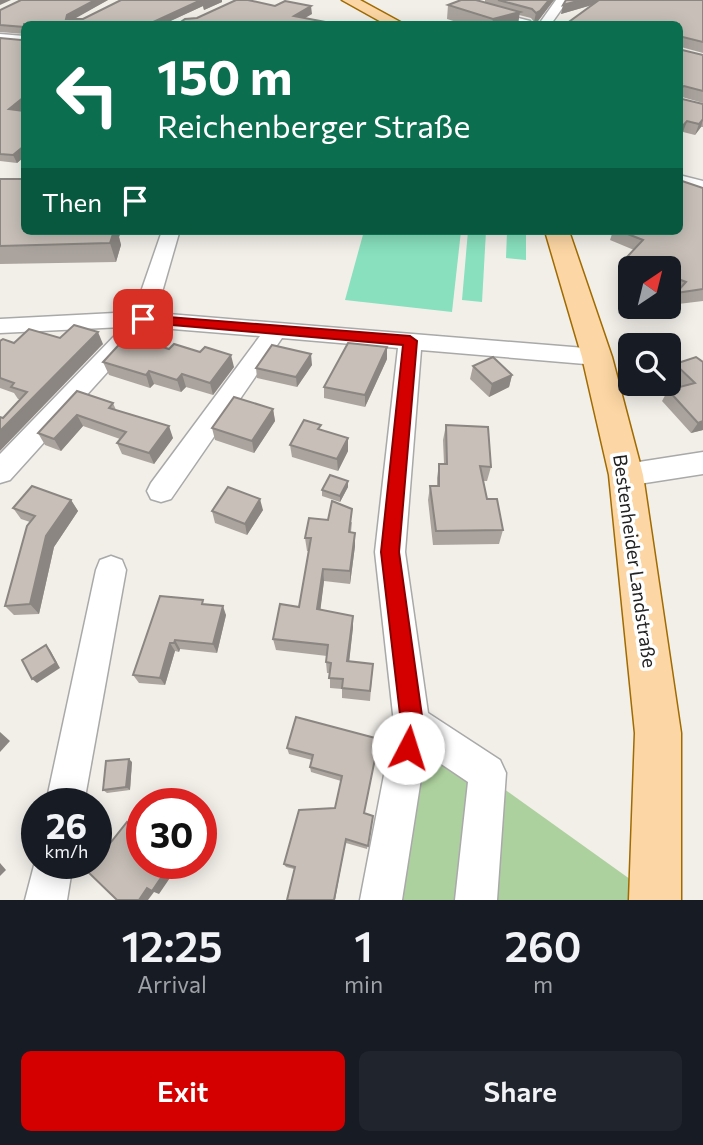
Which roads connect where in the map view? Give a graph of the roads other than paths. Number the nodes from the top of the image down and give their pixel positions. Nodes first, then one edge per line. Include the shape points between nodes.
1 (349, 0) edge
2 (562, 0) edge
3 (468, 7) edge
4 (390, 21) edge
5 (516, 21) edge
6 (547, 21) edge
7 (0, 38) edge
8 (21, 40) edge
9 (683, 181) edge
10 (703, 187) edge
11 (169, 235) edge
12 (558, 235) edge
13 (143, 319) junction
14 (0, 326) edge
15 (276, 330) junction
16 (410, 341) junction
17 (597, 357) junction
18 (703, 463) edge
19 (0, 472) edge
20 (626, 475) junction
21 (161, 491) dead end
22 (111, 570) dead end
23 (412, 723) junction
24 (68, 788) edge
25 (50, 879) edge
26 (46, 900) edge
27 (381, 900) edge
28 (477, 900) edge
29 (655, 900) edge

1 - 4 main road
2 - 6 street
3 - 5 street
7 - 8 street
9 - 10 street
11 - 13 street
12 - 17 main road, Bestenheider Landstraße
13 - 14 street
13 - 15 street
13 - 19 street
15 - 16 street
15 - 21 street
16 - 17 street
16 - 23 street via 390,552
17 - 20 main road, Bestenheider Landstraße
18 - 20 street
20 - 29 main road, Bestenheider Landstraße via 658,733
22 - 24 street
23 - 27 street
23 - 28 street via 487,774
25 - 26 street

